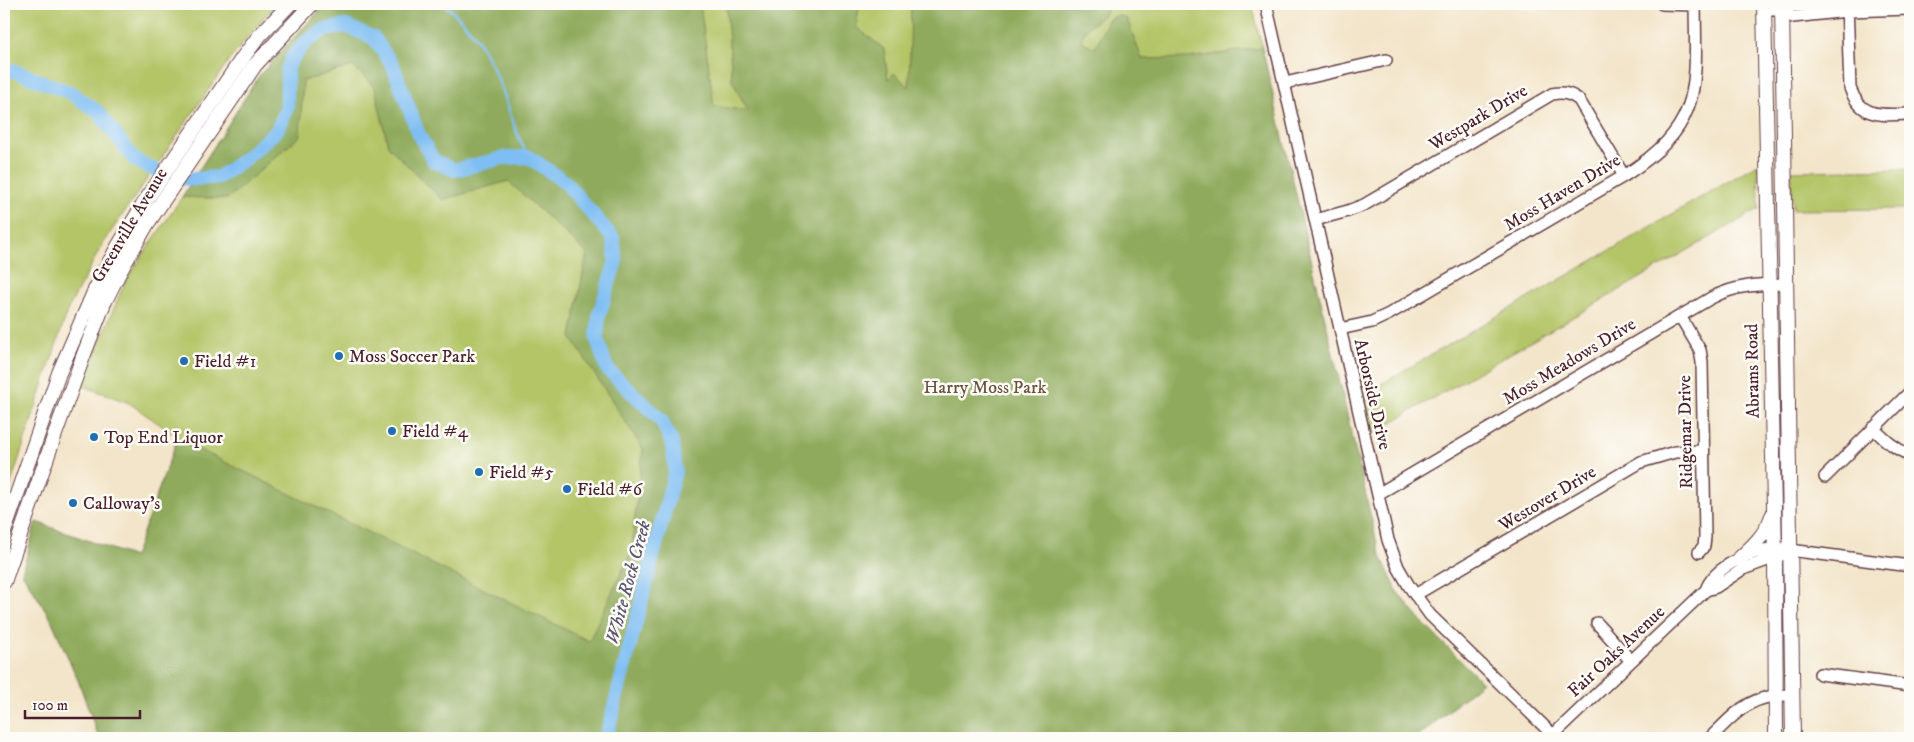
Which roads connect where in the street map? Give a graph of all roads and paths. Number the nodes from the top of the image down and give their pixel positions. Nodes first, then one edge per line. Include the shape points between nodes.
1 (290, 4) edge
2 (312, 4) edge
3 (1266, 4) edge
4 (1662, 4) edge
5 (1695, 4) edge
6 (1764, 7) edge
7 (1782, 7) edge
8 (1847, 7) edge
9 (1910, 9) edge
10 (1386, 60) dead end
11 (1284, 82) junction
12 (1910, 114) edge
13 (1624, 176) junction
14 (1315, 220) junction
15 (1768, 284) junction
16 (1786, 284) junction
17 (97, 301) junction
18 (1680, 316) junction
19 (1340, 329) junction
20 (60, 373) junction
21 (76, 379) junction
22 (1910, 392) edge
23 (1873, 428) junction
24 (33, 446) junction
25 (1702, 451) junction
26 (48, 452) junction
27 (1910, 455) edge
28 (1825, 477) dead end
29 (1378, 494) junction
30 (1774, 510) junction
31 (4, 532) edge
32 (1792, 550) junction
33 (1699, 552) dead end
34 (1775, 553) junction
35 (1740, 558) junction
36 (1910, 566) edge
37 (4, 582) edge
38 (1706, 590) junction
39 (1415, 595) junction
40 (1597, 623) dead end
41 (1630, 662) junction
42 (1820, 674) dead end
43 (1910, 686) edge
44 (1776, 695) junction
45 (1793, 695) junction
46 (1552, 737) edge
47 (1710, 738) edge
48 (1776, 738) edge
49 (1793, 738) edge

1 - 17 main road, Greenville Avenue via 244,56 146,200 116,250
2 - 17 main road, Greenville Avenue via 255,66
3 - 11 street, Arborside Drive
4 - 5 street
5 - 13 street, Moss Haven Drive via 1694,90 1686,113 1676,132 1660,150
6 - 7 street
6 - 15 main road, Abrams Road
7 - 8 street via 1793,4
7 - 16 main road, Abrams Road
8 - 9 street
8 - 12 street via 1853,97 1869,112
10 - 11 street
11 - 14 street, Arborside Drive
13 - 14 street, Westpark Drive via 1579,100 1561,92 1552,94 1364,205
13 - 19 street, Moss Haven Drive via 1389,314 1372,322
14 - 19 street, Arborside Drive
15 - 16 street, Moss Meadows Drive
15 - 18 street, Moss Meadows Drive via 1729,290
15 - 30 main road, Abrams Road
16 - 32 main road, Abrams Road
17 - 20 main road, Greenville Avenue
17 - 21 main road, Greenville Avenue
18 - 25 street, Ridgemar Drive via 1700,350 1702,362
18 - 29 street, Moss Meadows Drive
19 - 29 street, Arborside Drive
20 - 21 main road
20 - 24 main road, Greenville Avenue
21 - 26 main road, Greenville Avenue
22 - 23 street
23 - 27 street via 1889,444
23 - 28 street
24 - 26 main road
24 - 31 main road, Greenville Avenue
25 - 33 street, Ridgemar Drive via 1705,537
25 - 39 street, Westover Drive via 1675,452 1641,462
26 - 37 main road, Greenville Avenue
29 - 39 street, Arborside Drive via 1388,540 1398,567
30 - 34 main road, Abrams Road
30 - 35 main road via 1765,532
32 - 34 street, Fair Oaks Avenue
32 - 36 street
32 - 45 main road, Abrams Road
34 - 35 street, Fair Oaks Avenue via 1759,551
34 - 38 street, Fair Oaks Avenue
34 - 44 main road, Abrams Road
35 - 38 street, Fair Oaks Avenue via 1709,582
38 - 41 street, Fair Oaks Avenue
39 - 46 street, Arborside Drive via 1430,615
40 - 41 street
41 - 46 street, Fair Oaks Avenue
42 - 43 street
44 - 45 street
44 - 47 street via 1743,706
44 - 48 main road, Abrams Road
45 - 49 main road, Abrams Road

